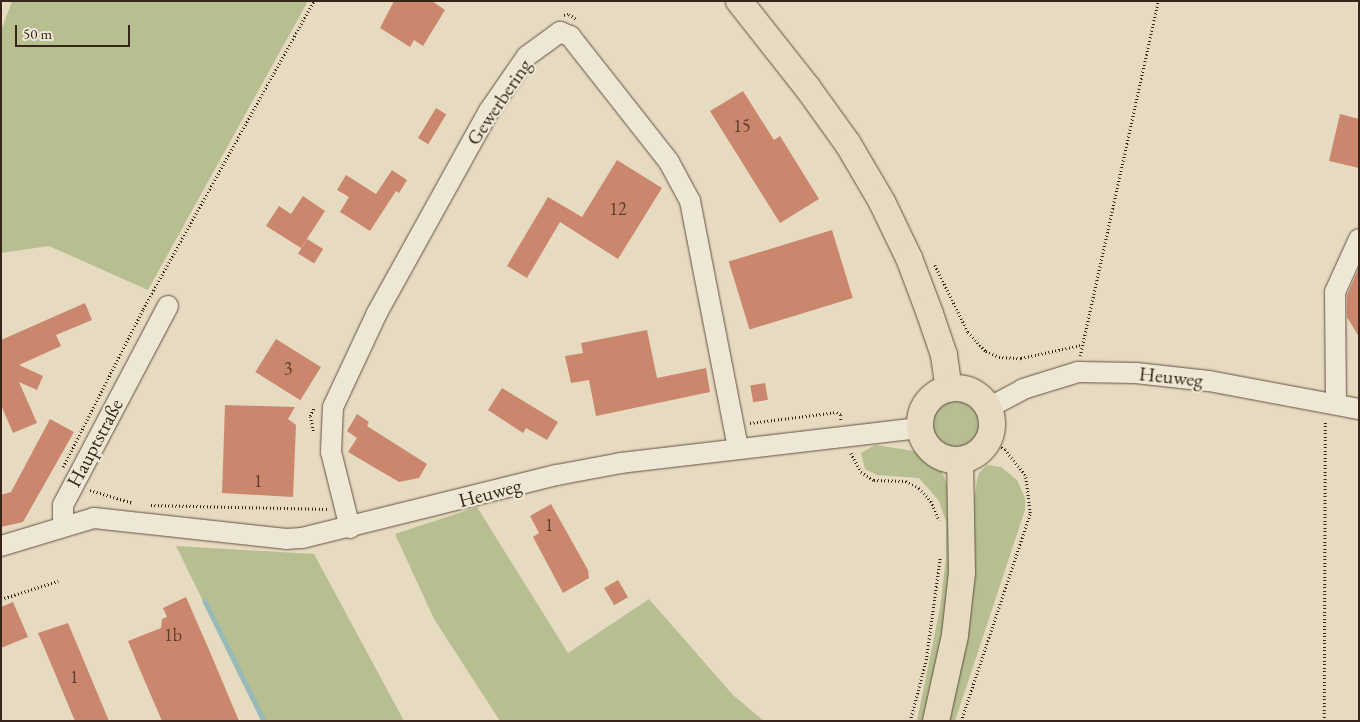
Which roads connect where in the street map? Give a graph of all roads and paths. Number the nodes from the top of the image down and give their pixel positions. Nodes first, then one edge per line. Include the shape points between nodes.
1 (314, 1) edge
2 (739, 1) edge
3 (1158, 1) edge
4 (561, 17) dead end
5 (581, 24) dead end
6 (1359, 239) edge
7 (931, 256) dead end
8 (168, 306) dead end
9 (1081, 345) junction
10 (1078, 372) junction
11 (949, 389) junction
12 (319, 398) dead end
13 (1330, 403) junction
14 (988, 408) junction
15 (1359, 409) edge
16 (745, 423) dead end
17 (920, 428) junction
18 (314, 435) dead end
19 (845, 435) junction
20 (988, 440) junction
21 (738, 448) junction
22 (960, 460) junction
23 (69, 479) junction
24 (328, 500) dead end
25 (139, 505) dead end
26 (148, 505) dead end
27 (62, 525) junction
28 (939, 526) dead end
29 (350, 528) junction
30 (1, 546) edge
31 (940, 550) dead end
32 (58, 581) dead end
33 (1, 599) edge
34 (910, 721) edge
35 (936, 721) edge
36 (961, 721) edge
37 (1324, 721) edge

1 - 23 path via 62,464
2 - 11 main road via 819,103 882,202 909,258 930,314 944,355
3 - 9 path
4 - 5 path via 569,14
6 - 13 street via 1335,292
7 - 9 path via 968,332 986,351 999,357 1021,358
8 - 23 street, Hauptstraße
9 - 10 path
10 - 13 street, Heuweg via 1136,372 1209,380
10 - 14 street, Heuweg via 1023,389
11 - 14 main road via 972,392
11 - 17 main road via 939,392 924,407
12 - 18 path via 310,416
13 - 15 street, Heuweg
13 - 37 path
14 - 20 main road via 992,424
16 - 19 path via 836,412 841,415
17 - 19 street, Heuweg
17 - 22 main road via 929,449 949,460
19 - 21 street, Heuweg
19 - 28 path via 852,458 861,472 874,480 906,481 919,488 931,501
20 - 22 main road via 977,454
20 - 36 path via 1005,450 1025,475 1030,513
21 - 29 street, Heuweg via 557,475
21 - 29 street, Gewerbering via 690,201 669,162 570,36 560,32 527,56 489,110 377,313 333,407 332,452
22 - 35 main road via 962,573 955,635
23 - 25 path
23 - 27 street, Hauptstraße
24 - 26 path via 330,509
27 - 29 street, Heuweg via 109,518 286,540
27 - 30 street
31 - 34 path via 926,660
32 - 33 path

